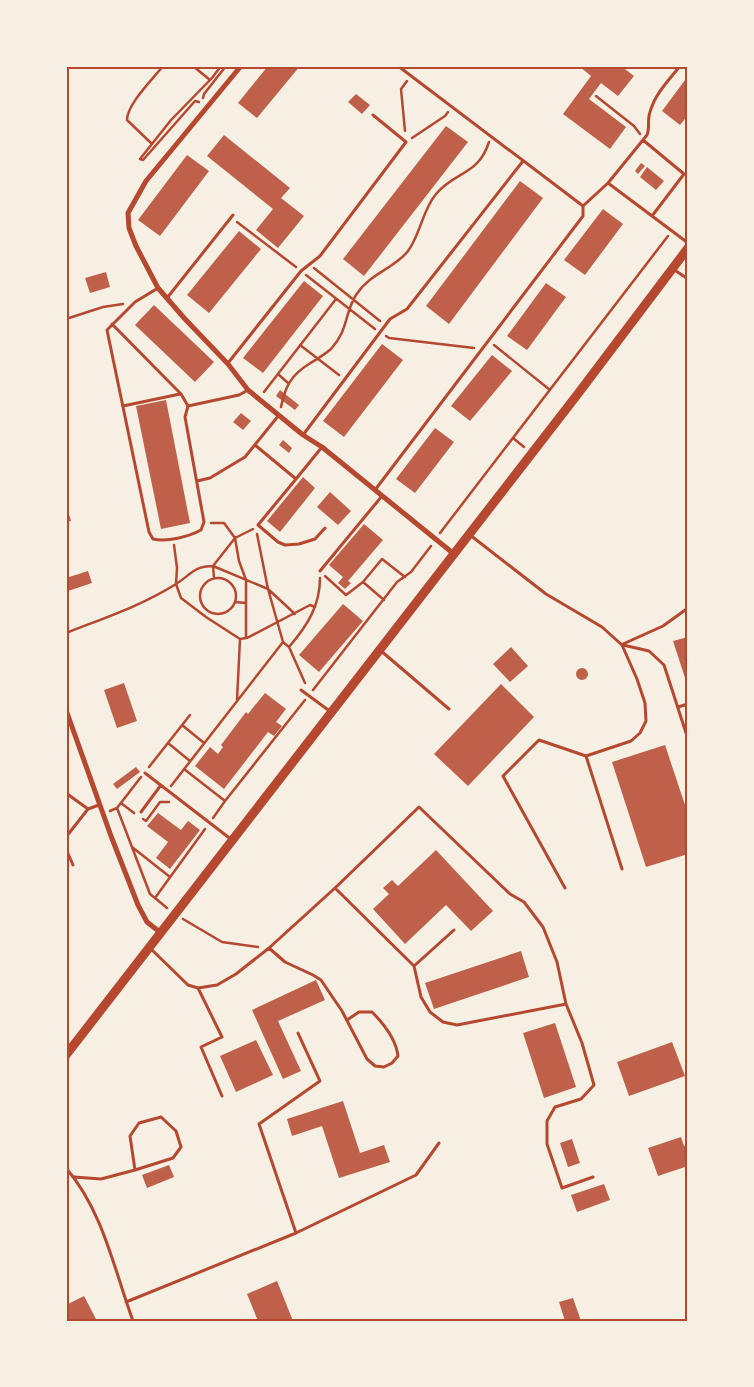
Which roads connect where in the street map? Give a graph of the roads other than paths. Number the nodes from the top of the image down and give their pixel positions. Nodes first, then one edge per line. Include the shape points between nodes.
1 (241, 66) edge
2 (398, 66) edge
3 (680, 66) edge
4 (373, 115) dead end
5 (643, 140) junction
6 (523, 161) junction
7 (608, 183) junction
8 (583, 206) junction
9 (232, 216) road end
10 (652, 216) junction
11 (688, 243) edge
12 (688, 248) edge
13 (673, 268) junction
14 (688, 279) edge
15 (158, 288) junction
16 (167, 298) junction
17 (112, 324) junction
18 (228, 364) junction
19 (248, 390) junction
20 (181, 394) junction
21 (122, 406) junction
22 (188, 406) junction
23 (279, 415) junction
24 (303, 435) junction
25 (255, 445) junction
26 (322, 447) junction
27 (296, 478) junction
28 (197, 481) junction
29 (375, 490) junction
30 (382, 496) junction
31 (325, 528) dead end
32 (469, 534) junction
33 (454, 554) junction
34 (320, 572) road end
35 (688, 608) edge
36 (622, 645) junction
37 (379, 650) junction
38 (301, 690) dead end
39 (688, 704) edge
40 (678, 707) junction
41 (449, 709) dead end
42 (66, 710) edge
43 (331, 713) junction
44 (688, 738) edge
45 (586, 756) junction
46 (145, 773) dead end
47 (161, 785) junction
48 (66, 793) edge
49 (100, 805) junction
50 (88, 809) junction
51 (140, 812) dead end
52 (66, 837) edge
53 (233, 840) junction
54 (66, 849) edge
55 (73, 865) dead end
56 (622, 869) dead end
57 (335, 888) junction
58 (565, 888) dead end
59 (454, 930) dead end
60 (161, 934) junction
61 (150, 948) junction
62 (268, 948) junction
63 (414, 966) junction
64 (198, 988) junction
65 (566, 1004) junction
66 (347, 1020) junction
67 (298, 1033) dead end
68 (66, 1055) edge
69 (222, 1096) dead end
70 (439, 1143) dead end
71 (66, 1168) edge
72 (135, 1170) junction
73 (74, 1177) junction
74 (593, 1177) dead end
75 (296, 1233) junction
76 (126, 1302) junction
77 (133, 1321) edge

1 - 15 street via 146,181 128,213 136,246
2 - 6 lane
3 - 5 lane via 654,99 648,118 648,132
4 - 18 lane via 406,142 320,256 301,271
5 - 7 lane
5 - 10 lane via 684,174
6 - 8 lane
6 - 24 lane via 407,309 390,319
7 - 8 lane
7 - 10 lane
8 - 29 lane via 583,216
9 - 16 lane
10 - 11 lane
12 - 13 main road
13 - 14 lane
13 - 32 main road
15 - 16 street
15 - 17 lane via 135,302
16 - 18 street
17 - 20 lane
17 - 21 lane via 107,330
18 - 19 street
19 - 22 lane via 239,395
19 - 23 street
20 - 21 lane
20 - 22 lane
21 - 28 lane via 153,539 172,539 201,530 204,522
22 - 28 lane via 185,416
23 - 24 street
23 - 25 lane
24 - 26 street
25 - 27 lane
25 - 28 lane via 245,458 210,478
26 - 27 lane
26 - 29 street
27 - 31 lane via 258,525 285,544 315,539
29 - 30 street
30 - 33 street
30 - 34 lane
32 - 33 main road
32 - 36 lane via 546,594 602,627
33 - 37 main road
35 - 36 lane via 663,626
36 - 40 lane via 649,651 664,665
36 - 45 lane via 645,703 646,722 631,741
37 - 41 lane
37 - 43 main road
38 - 43 lane
39 - 40 lane
40 - 44 lane
42 - 49 street
43 - 53 main road
45 - 56 lane
45 - 58 lane via 538,740 504,776
46 - 47 lane
47 - 51 lane
47 - 53 lane
48 - 50 lane
49 - 50 lane
49 - 60 street via 138,905 147,922
50 - 52 lane
53 - 60 main road
54 - 55 lane
57 - 62 lane
57 - 63 lane
57 - 65 lane via 419,807 510,894 524,902 543,927 557,962
59 - 63 lane
60 - 61 main road
61 - 64 lane via 188,985
61 - 68 main road
62 - 64 lane via 217,986
62 - 66 lane via 285,962 321,980
63 - 65 lane via 421,997 430,1012 443,1022 457,1025
64 - 69 lane via 222,1037 201,1047
65 - 74 lane via 594,1085 581,1099 555,1107 547,1121 547,1144 562,1188
66 - 66 lane via 367,1059 375,1066 384,1067 398,1056 397,1047 383,1023 372,1012 359,1012
67 - 75 lane via 320,1081 259,1124
70 - 75 lane via 416,1175
71 - 73 lane
72 - 72 lane via 173,1158 181,1148 176,1131 161,1117 139,1123 130,1136
72 - 73 lane via 101,1179
73 - 76 lane via 104,1233
75 - 76 lane
76 - 77 lane

